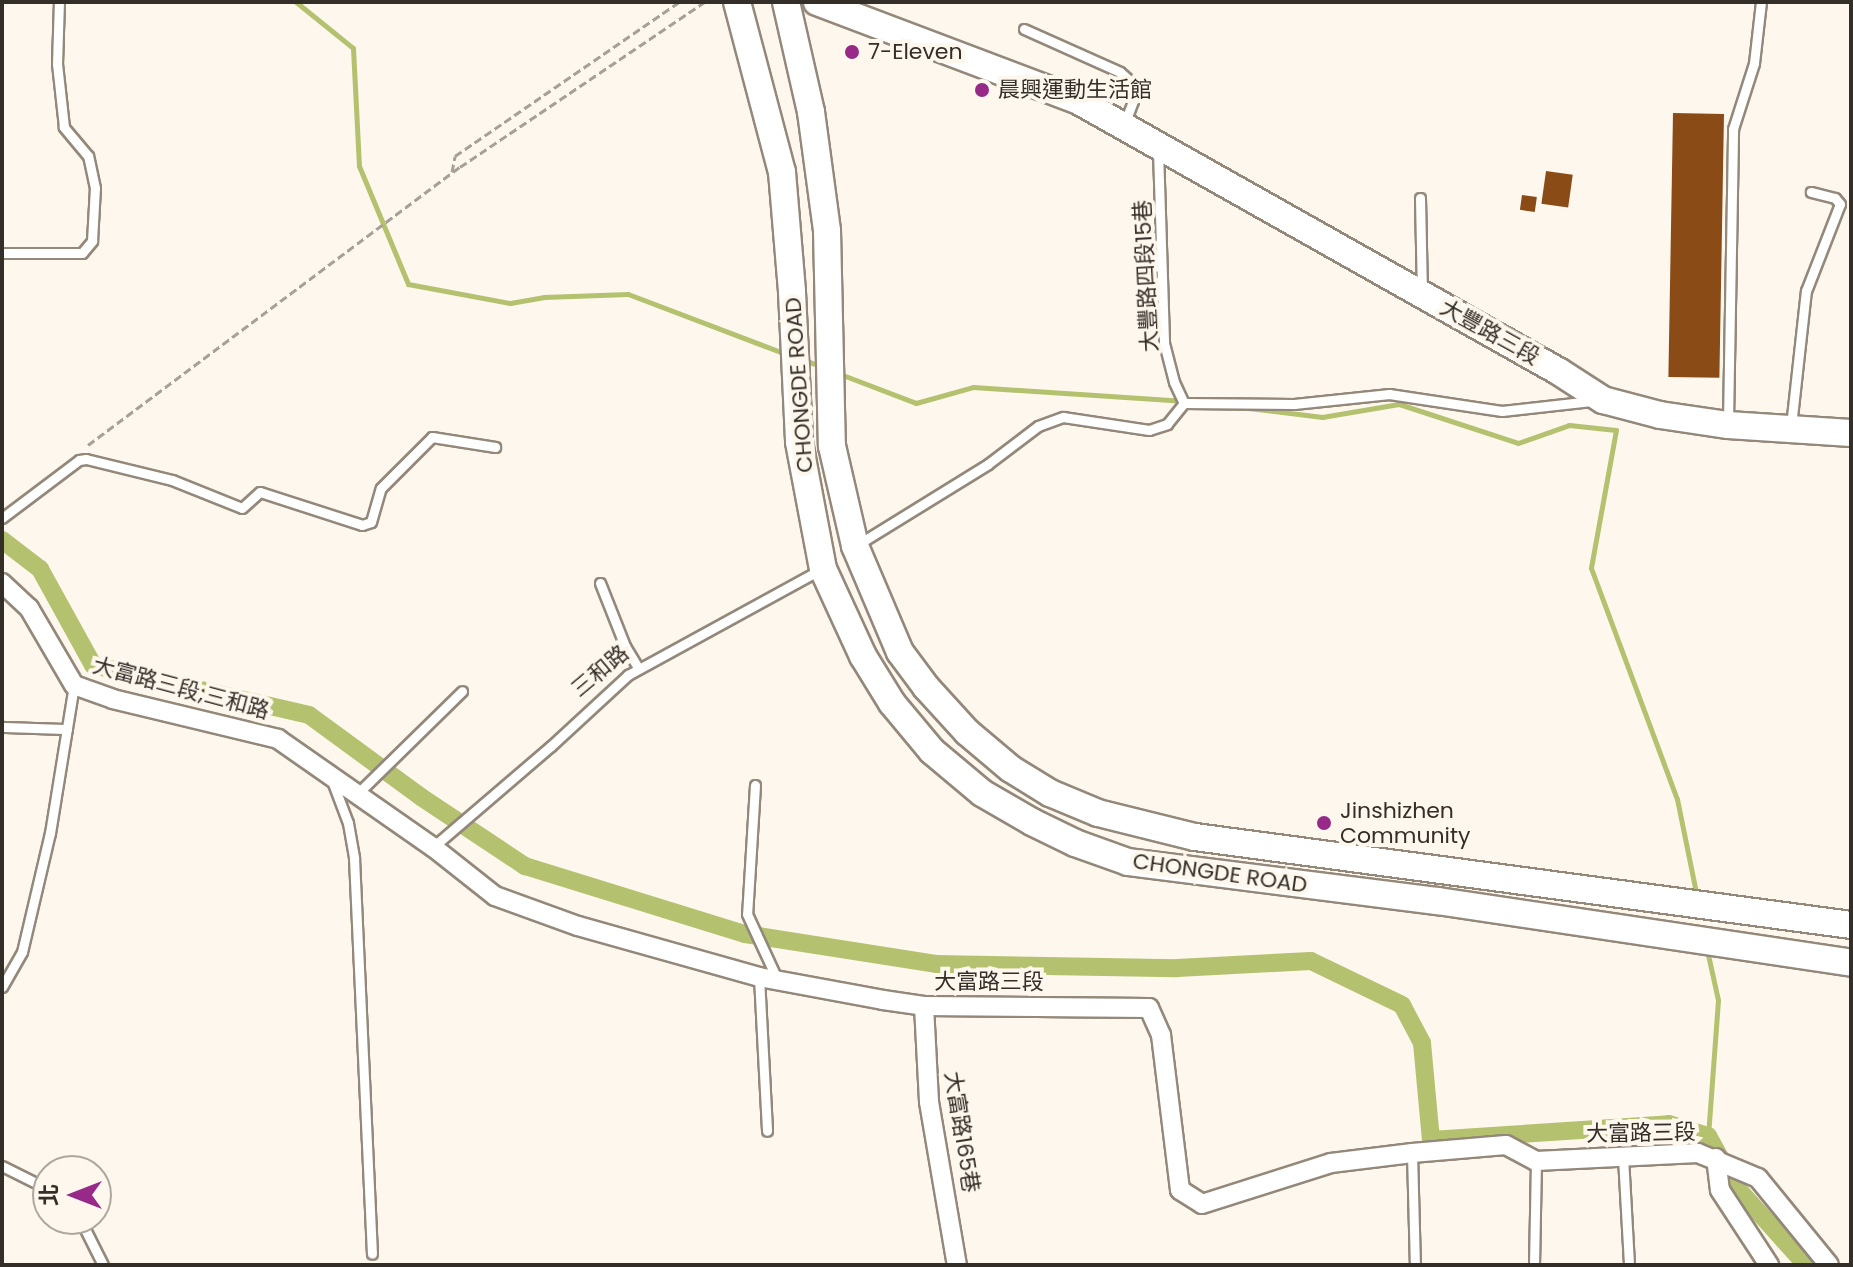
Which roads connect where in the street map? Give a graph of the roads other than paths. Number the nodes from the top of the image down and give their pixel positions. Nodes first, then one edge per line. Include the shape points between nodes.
1 (59, 2) edge
2 (737, 2) edge
3 (786, 2) edge
4 (817, 2) edge
5 (1761, 2) edge
6 (1024, 29) dead end
7 (1124, 125) junction
8 (1157, 143) junction
9 (1811, 192) dead end
10 (1420, 198) dead end
11 (2, 253) edge
12 (1422, 294) junction
13 (1603, 400) junction
14 (1184, 403) junction
15 (1728, 425) junction
16 (1791, 429) junction
17 (1851, 433) edge
18 (495, 447) dead end
19 (2, 518) edge
20 (855, 546) junction
21 (823, 569) junction
22 (2, 583) edge
23 (600, 583) dead end
24 (638, 668) junction
25 (74, 685) junction
26 (462, 691) dead end
27 (2, 727) edge
28 (67, 729) junction
29 (331, 776) junction
30 (755, 785) dead end
31 (357, 794) junction
32 (433, 847) junction
33 (1851, 925) edge
34 (1851, 963) edge
35 (770, 975) junction
36 (2, 987) edge
37 (924, 1006) junction
38 (767, 1131) dead end
39 (1412, 1153) junction
40 (1623, 1157) junction
41 (1716, 1158) junction
42 (1536, 1161) junction
43 (2, 1166) edge
44 (32, 1181) edge
45 (88, 1235) edge
46 (372, 1254) dead end
47 (103, 1265) edge
48 (957, 1265) edge
49 (1415, 1265) edge
50 (1534, 1265) edge
51 (1629, 1265) edge
52 (1769, 1265) edge
53 (1829, 1265) edge

1 - 11 lane via 57,64 64,127 88,156 95,188 92,241 82,253
2 - 21 street, CHONGDE ROAD via 782,172 799,442
3 - 20 street, CHONGDE ROAD via 811,112 827,231 832,446
4 - 7 street, 大豐路三段 via 1077,100
5 - 15 lane via 1754,63 1733,129
6 - 7 lane via 1130,81 1133,101
7 - 8 street, 大豐路三段
8 - 12 street, 大豐路三段
8 - 14 lane, 大豐路四段15巷 via 1164,343
9 - 16 lane via 1840,204 1806,291
10 - 12 lane
12 - 13 street, 大豐路三段
13 - 14 lane via 1502,411 1389,394 1294,404
13 - 15 street, 大豐路三段
14 - 20 lane via 1167,424 1149,430 1063,417 1038,426 988,464
15 - 16 street, 大豐路三段
16 - 17 street, 大豐路三段
18 - 19 lane via 432,437 381,488 367,525 260,492 242,508 172,480 86,459
20 - 33 street, CHONGDE ROAD via 900,652 926,687 1011,769 1098,813 1195,837
21 - 24 lane, 三和路
21 - 34 street, CHONGDE ROAD via 863,656 892,703 932,751 982,793 1075,843 1128,862 1192,873 1438,901
22 - 25 street via 29,608
23 - 24 lane
24 - 32 lane, 三和路
25 - 28 lane
25 - 29 street, 大富路三段;三和路 via 278,739
26 - 31 lane
27 - 28 lane
28 - 36 lane via 22,952
29 - 31 street, 大富路三段;三和路
29 - 46 lane via 354,858
30 - 35 lane via 747,914
31 - 32 street, 大富路三段;三和路
32 - 35 street, 大富路三段 via 495,896 578,926
35 - 37 street, 大富路三段
35 - 38 lane
37 - 39 street, 大富路三段 via 1149,1008 1161,1035 1180,1190 1202,1204 1331,1163
37 - 48 street, 大富路165巷 via 929,1102
39 - 42 street, 大富路三段 via 1506,1145
39 - 49 lane
40 - 41 street, 大富路三段 via 1698,1153
40 - 42 street, 大富路三段
40 - 51 lane
41 - 52 street via 1720,1190
41 - 53 street, 大富路三段 via 1758,1178
42 - 50 lane
43 - 44 lane
45 - 47 lane

